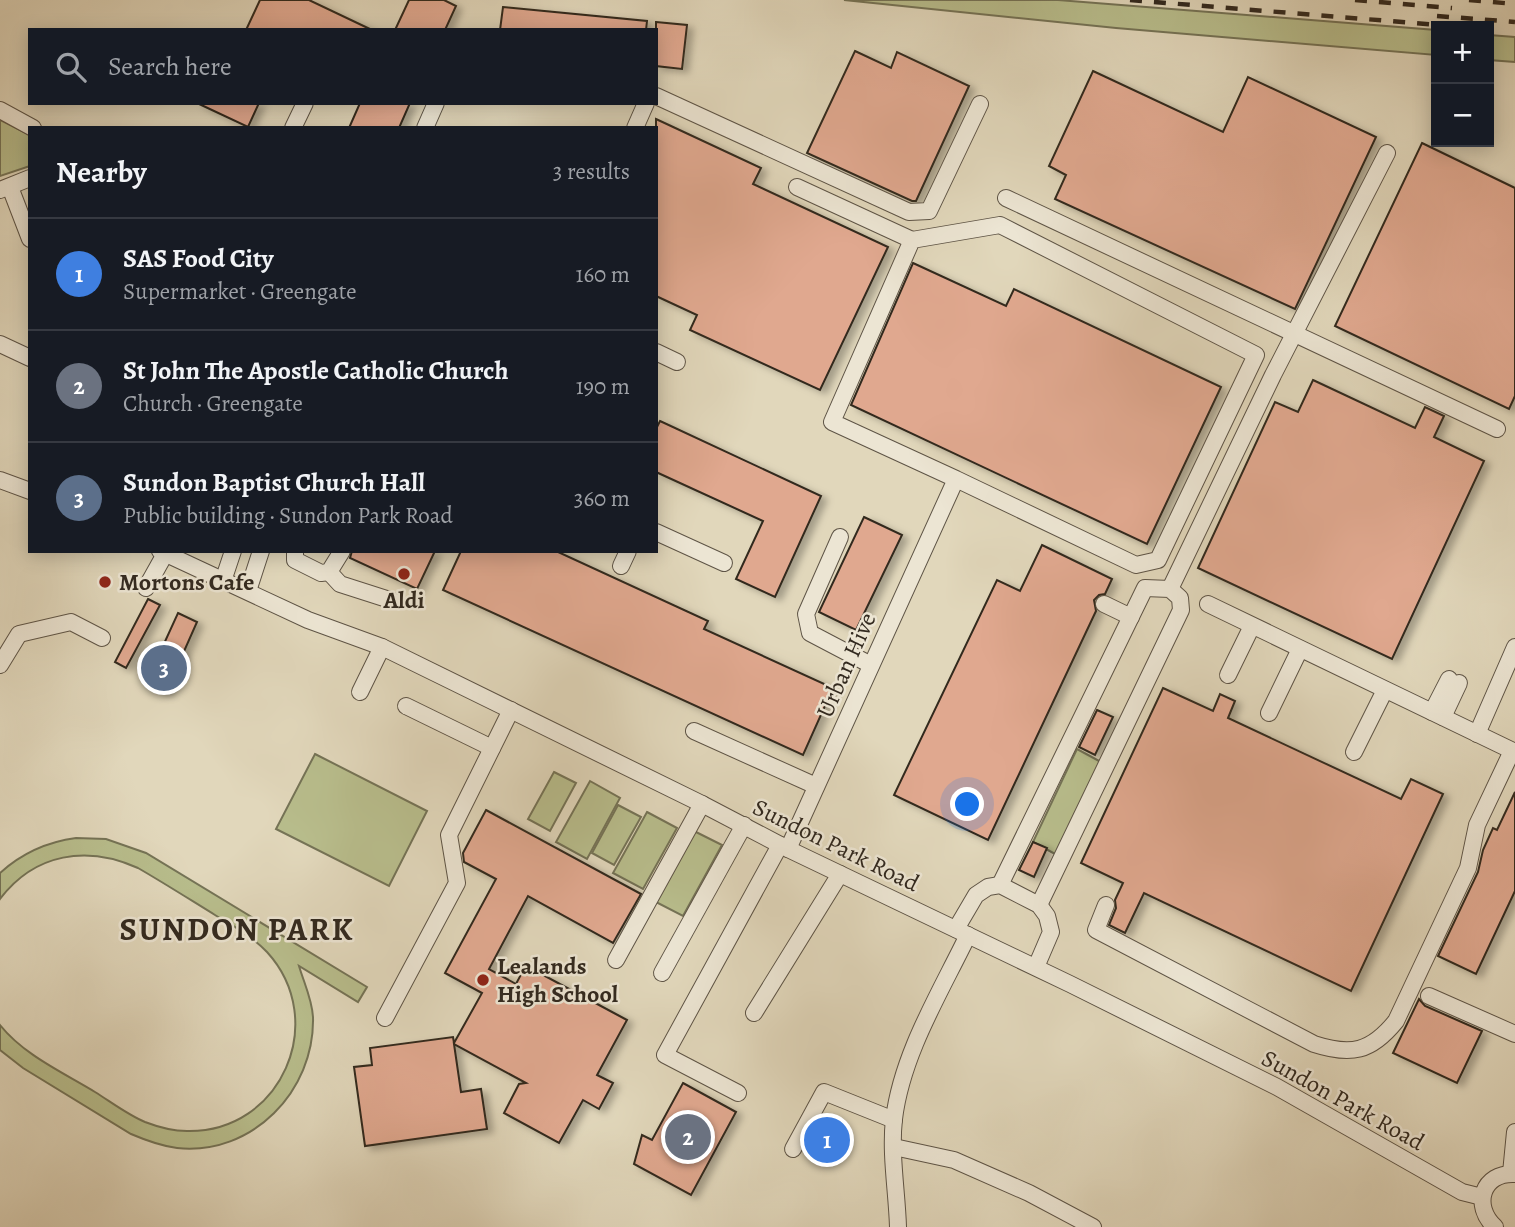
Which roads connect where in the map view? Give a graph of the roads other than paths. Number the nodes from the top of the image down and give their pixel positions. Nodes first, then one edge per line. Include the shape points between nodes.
1 (658, 97) edge
2 (980, 104) dead end
3 (304, 105) edge
4 (435, 105) edge
5 (645, 105) edge
6 (0, 110) edge
7 (29, 126) edge
8 (294, 126) edge
9 (426, 126) edge
10 (636, 126) edge
11 (1387, 153) dead end
12 (28, 179) edge
13 (797, 187) dead end
14 (5, 188) edge
15 (1006, 198) dead end
16 (28, 235) edge
17 (912, 240) junction
18 (1294, 334) junction
19 (0, 344) edge
20 (658, 353) edge
21 (28, 357) edge
22 (677, 362) dead end
23 (1497, 429) dead end
24 (956, 479) junction
25 (0, 480) edge
26 (28, 490) edge
27 (658, 533) edge
28 (840, 537) dead end
29 (163, 553) edge
30 (165, 553) edge
31 (232, 553) edge
32 (260, 553) edge
33 (295, 553) edge
34 (341, 553) edge
35 (724, 563) dead end
36 (329, 572) junction
37 (223, 581) junction
38 (146, 588) dead end
39 (1170, 589) junction
40 (248, 591) junction
41 (393, 601) dead end
42 (1104, 604) dead end
43 (1208, 604) dead end
44 (1131, 617) junction
45 (1252, 626) junction
46 (102, 638) dead end
47 (382, 647) junction
48 (1515, 647) edge
49 (1300, 649) junction
50 (0, 665) edge
51 (871, 665) junction
52 (1228, 675) dead end
53 (1454, 681) dead end
54 (1385, 690) junction
55 (360, 692) dead end
56 (406, 706) dead end
57 (511, 710) junction
58 (1269, 713) dead end
59 (1437, 715) junction
60 (694, 731) dead end
61 (1477, 734) junction
62 (492, 748) junction
63 (1354, 751) dead end
64 (1514, 752) edge
65 (816, 786) junction
66 (702, 804) junction
67 (744, 825) junction
68 (784, 847) junction
69 (840, 874) junction
70 (1000, 885) junction
71 (1039, 905) junction
72 (1106, 905) dead end
73 (962, 932) junction
74 (616, 960) dead end
75 (1036, 967) junction
76 (662, 973) dead end
77 (1429, 996) dead end
78 (754, 1013) dead end
79 (385, 1018) dead end
80 (1515, 1034) edge
81 (738, 1093) dead end
82 (894, 1119) junction
83 (1515, 1132) edge
84 (894, 1147) junction
85 (793, 1149) dead end
86 (1513, 1174) edge
87 (1482, 1197) junction
88 (898, 1227) edge
89 (1093, 1227) edge
90 (1495, 1227) edge

1 - 2 street via 919,214 929,211
3 - 8 street
4 - 9 street
5 - 10 street
6 - 7 street
11 - 18 street
12 - 14 street
13 - 17 street
14 - 16 street
15 - 18 street
17 - 24 street via 832,422
17 - 24 street via 1000,225 1256,355 1157,560 1136,565
18 - 23 street
18 - 39 street
19 - 21 street
20 - 22 street
24 - 51 street, Urban Hive
25 - 26 street
27 - 35 street
28 - 51 street via 806,614 807,624 810,633
29 - 38 street
30 - 37 street, Sundon Park Road
31 - 37 street
32 - 40 street
33 - 36 street via 295,560 321,573
34 - 36 street
36 - 41 street via 340,584
37 - 40 street, Sundon Park Road
39 - 44 street via 1145,588
39 - 71 street via 1180,598 1181,610
40 - 47 street, Sundon Park Road via 308,620
42 - 44 street
43 - 45 street
44 - 70 street
45 - 49 street
45 - 52 street
46 - 50 street via 71,622 19,634
47 - 55 street
47 - 57 street, Sundon Park Road
48 - 61 street
49 - 54 street
49 - 58 street
51 - 65 street, Urban Hive
53 - 59 street
54 - 59 street
54 - 63 street
56 - 62 street
57 - 62 street
57 - 66 street, Sundon Park Road
59 - 61 street
60 - 65 street
61 - 64 street
62 - 79 street via 449,835 457,883
64 - 72 street via 1477,825 1468,868 1396,1021 1383,1037 1360,1049 1343,1052 1314,1044 1096,930
65 - 68 street, Urban Hive
66 - 67 street, Sundon Park Road
66 - 74 street
67 - 68 street, Sundon Park Road
67 - 76 street
68 - 69 street, Sundon Park Road
68 - 81 street, Urban Hive via 665,1055
69 - 73 street, Sundon Park Road
69 - 78 street
70 - 71 street
70 - 73 street via 976,895
71 - 75 street via 1051,932
73 - 75 street, Sundon Park Road
73 - 82 street via 904,1076
75 - 87 street, Sundon Park Road via 1276,1087 1462,1192
77 - 80 street
82 - 84 street
82 - 85 street via 824,1091
83 - 86 street
84 - 88 street
84 - 89 street via 954,1160
86 - 87 street via 1489,1182
87 - 90 street via 1484,1213

